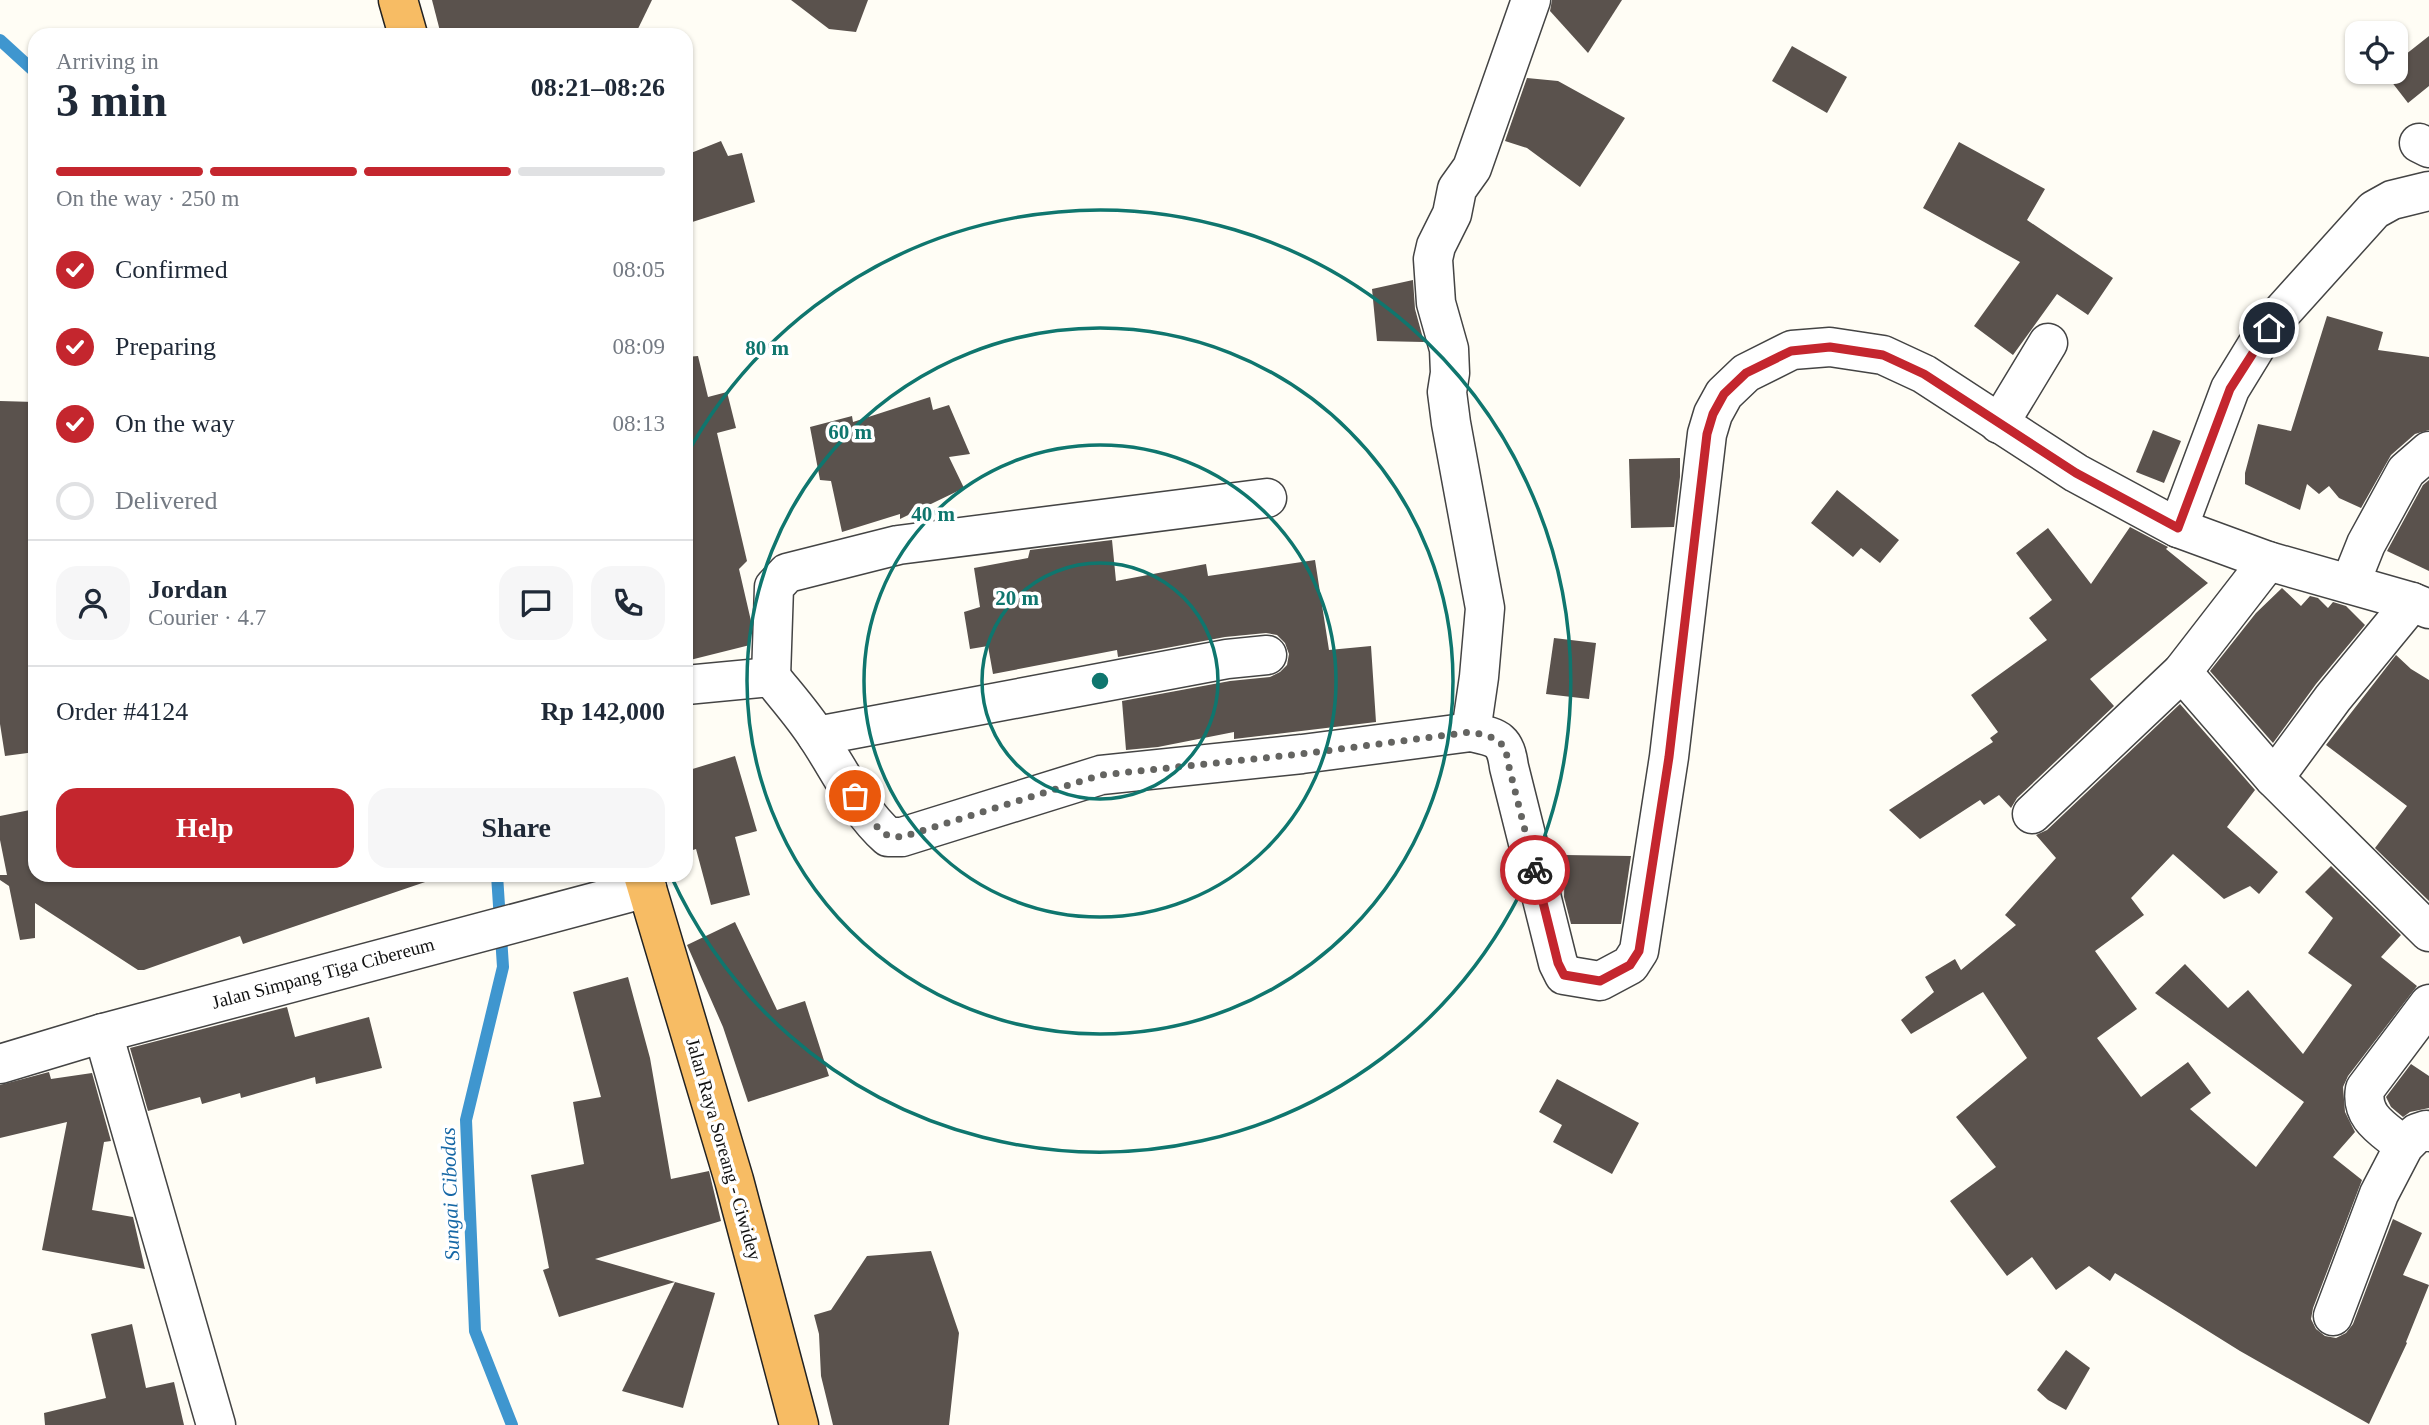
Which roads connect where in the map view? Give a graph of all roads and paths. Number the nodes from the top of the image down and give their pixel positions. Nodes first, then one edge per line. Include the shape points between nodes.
1 (398, 0) edge
2 (1531, 0) edge
3 (406, 28) edge
4 (2429, 191) edge
5 (2048, 343) dead end
6 (1999, 424) junction
7 (2429, 451) edge
8 (1267, 498) dead end
9 (2178, 528) junction
10 (2268, 561) junction
11 (2350, 584) junction
12 (2421, 606) edge
13 (1267, 655) dead end
14 (2182, 672) junction
15 (771, 677) junction
16 (693, 684) edge
17 (1471, 732) junction
18 (817, 736) junction
19 (2274, 778) junction
20 (2032, 814) dead end
21 (642, 882) edge
22 (645, 882) edge
23 (2429, 932) edge
24 (2429, 1004) edge
25 (103, 1033) junction
26 (0, 1064) edge
27 (2417, 1139) edge
28 (2333, 1316) dead end
29 (216, 1425) edge
30 (799, 1425) edge

1 - 3 highway
2 - 17 street via 1472,168 1457,189 1433,259 1436,303 1449,349 1451,423 1485,608
4 - 9 street via 2392,200 2374,210 2269,328 2230,389
5 - 6 street
6 - 9 street via 2076,473
6 - 17 street via 1924,374 1883,355 1830,347 1791,351 1746,373 1724,394 1707,434 1647,906 1639,951 1630,965 1600,981 1564,975 1507,750 1496,738
7 - 11 street via 2406,471
8 - 15 street via 898,545 787,573 774,587
9 - 10 street
10 - 11 street
10 - 14 street
11 - 12 street
12 - 19 street via 2333,698
13 - 18 street
14 - 19 street
14 - 20 street
15 - 16 street
15 - 18 street
17 - 18 street via 1101,775 902,837 888,836 878,828
19 - 23 street
21 - 25 street, Jalan Simpang Tiga Cibereum via 558,911
22 - 30 highway, Jalan Raya Soreang - Ciwidey via 734,1180
24 - 27 street via 2365,1089 2363,1103 2371,1117
25 - 26 street, Jalan Simpang Tiga Cibereum
25 - 29 street
27 - 28 street via 2379,1194

